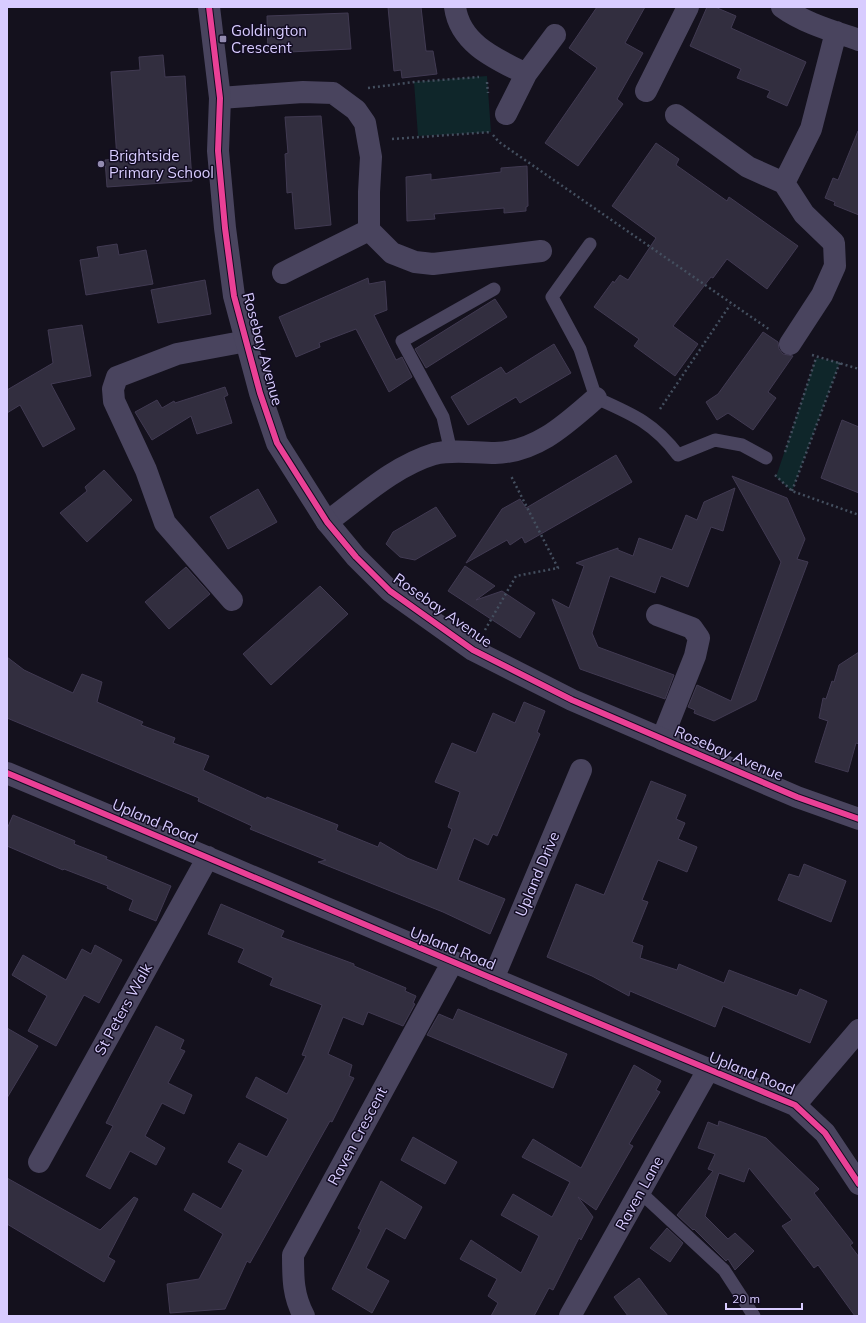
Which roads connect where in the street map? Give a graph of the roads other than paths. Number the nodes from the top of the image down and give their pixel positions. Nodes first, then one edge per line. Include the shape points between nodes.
1 (209, 7) edge
2 (455, 7) edge
3 (688, 7) edge
4 (789, 9) edge
5 (836, 32) junction
6 (555, 35) dead end
7 (859, 40) edge
8 (526, 74) junction
9 (646, 91) dead end
10 (220, 98) junction
11 (506, 114) dead end
12 (676, 115) dead end
13 (784, 183) junction
14 (369, 230) junction
15 (590, 244) dead end
16 (541, 251) dead end
17 (283, 273) dead end
18 (494, 289) dead end
19 (247, 341) junction
20 (790, 344) road end
21 (596, 398) junction
22 (451, 452) junction
23 (766, 458) road end
24 (326, 522) junction
25 (232, 600) dead end
26 (657, 615) dead end
27 (662, 739) junction
28 (580, 770) dead end
29 (7, 774) edge
30 (859, 819) edge
31 (208, 857) junction
32 (452, 963) junction
33 (494, 979) junction
34 (859, 1030) edge
35 (708, 1070) junction
36 (795, 1106) junction
37 (39, 1162) dead end
38 (859, 1184) edge
39 (640, 1192) junction
40 (304, 1316) edge
41 (570, 1316) edge
42 (754, 1316) edge

1 - 10 street, Rosebay Avenue
2 - 8 street via 456,20 494,69
3 - 9 street
4 - 5 street
5 - 7 street
5 - 13 street via 811,129
6 - 8 street
8 - 11 street
10 - 14 street via 303,92 333,93 356,110 365,123 371,158
10 - 19 street, Rosebay Avenue via 218,151 225,228 234,296
12 - 13 street via 748,167
13 - 20 street via 804,214 834,242 835,258 835,266 822,295
14 - 16 street via 392,253 415,262 433,264
14 - 17 street
15 - 21 lane via 552,297 580,349
18 - 22 lane via 402,341 443,417
19 - 24 street, Rosebay Avenue via 260,393 277,443
19 - 25 street via 177,354 117,377 113,389 118,414 146,470 165,523
21 - 22 street via 544,439 521,449 499,452
21 - 23 lane via 649,424 664,437 678,455 716,440 742,445
22 - 24 street via 435,454 412,463
24 - 27 street, Rosebay Avenue via 390,591 473,650 572,700
26 - 27 street via 692,628 699,638 695,656
27 - 30 street, Rosebay Avenue via 797,797
28 - 33 street, Upland Drive
29 - 31 street, Upland Road
31 - 32 street, Upland Road
31 - 37 street, St Peters Walk
32 - 33 street, Upland Road
32 - 40 street, Raven Crescent via 293,1255 296,1303
33 - 35 street, Upland Road
34 - 36 street
35 - 36 street, Upland Road
35 - 39 street, Raven Lane
36 - 38 street, Upland Road via 825,1132
39 - 41 street, Raven Lane
39 - 42 lane via 724,1270

